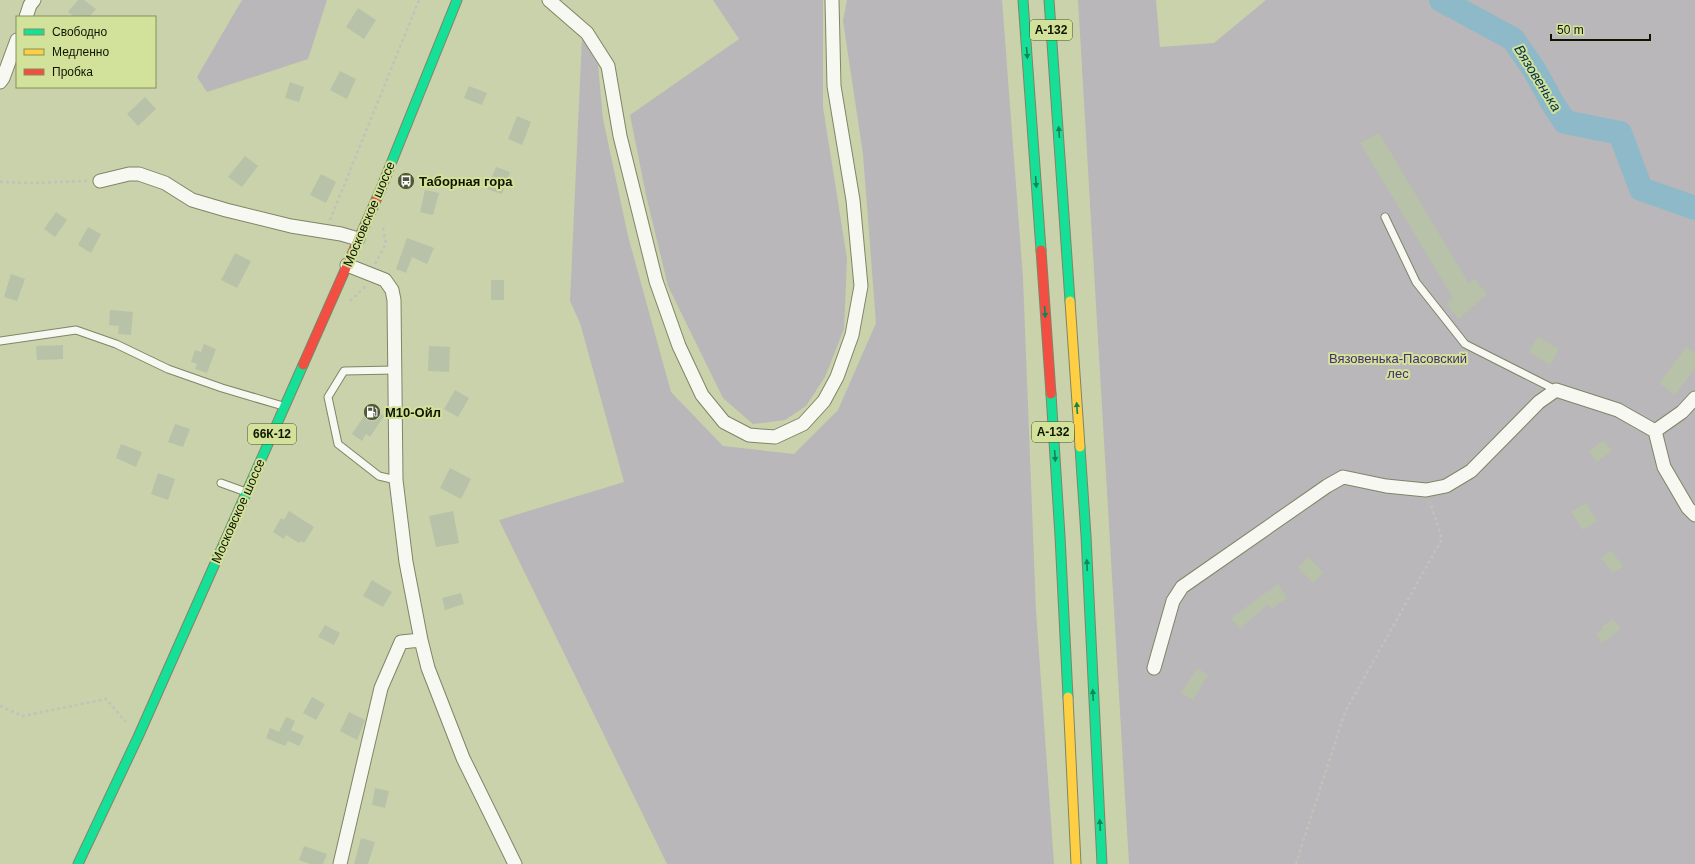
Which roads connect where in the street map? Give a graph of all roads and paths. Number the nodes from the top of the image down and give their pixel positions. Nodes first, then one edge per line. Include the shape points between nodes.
1 (34, 0) edge
2 (419, 0) edge
3 (456, 0) edge
4 (549, 0) edge
5 (832, 0) edge
6 (1023, 0) edge
7 (1049, 0) edge
8 (26, 16) edge
9 (16, 43) edge
10 (0, 82) edge
11 (100, 181) joint
12 (0, 182) edge
13 (1385, 217) dead end
14 (326, 232) junction
15 (358, 239) junction
16 (347, 265) junction
17 (0, 340) edge
18 (395, 370) junction
19 (1556, 390) junction
20 (1695, 398) edge
21 (284, 406) junction
22 (1655, 431) junction
23 (396, 480) junction
24 (221, 483) dead end
25 (1426, 490) junction
26 (246, 492) junction
27 (1695, 515) edge
28 (421, 640) junction
29 (1154, 668) dead end
30 (0, 706) edge
31 (138, 737) junction
32 (78, 864) edge
33 (340, 864) edge
34 (515, 864) edge
35 (1076, 864) edge
36 (1102, 864) edge
37 (1296, 864) edge

1 - 8 street
2 - 14 path
3 - 15 main road, Московское шоссе / 66К-12 via 407,125
4 - 5 street via 587,33 608,66 620,136 656,281 679,346 702,395 724,422 749,436 775,437 804,424 824,401 837,377 852,335 861,286 853,200 834,86
6 -> 35 main road, А-132 via 1060,536
36 -> 7 main road, А-132 via 1086,536
9 - 10 street
11 - 12 path
11 - 14 street via 139,174 165,182 192,200 291,226
13 - 19 lane via 1416,282 1465,344
14 - 15 street
15 - 16 main road, Московское шоссе / 66К-12
16 - 18 street via 385,280 392,290
16 - 21 main road, Московское шоссе / 66К-12
17 - 21 lane via 76,330 116,344 168,369
18 - 23 street
18 - 23 lane via 344,372 328,397 338,444 379,476
19 - 22 street via 1618,410
19 - 25 street via 1539,402 1471,471 1446,486
20 - 22 street via 1682,412
21 - 26 main road, Московское шоссе / 66К-12
22 - 27 street via 1664,466 1688,508
23 - 28 street via 406,562
24 - 26 lane
25 - 29 street via 1386,486 1343,477 1327,486 1182,587 1173,601
25 - 37 path via 1442,539 1345,712
26 - 31 main road, Московское шоссе / 66К-12
28 - 33 street via 401,642 381,688
28 - 34 street via 428,668 463,758
30 - 31 path via 23,716 106,699
31 - 32 main road, Московское шоссе / 66К-12

